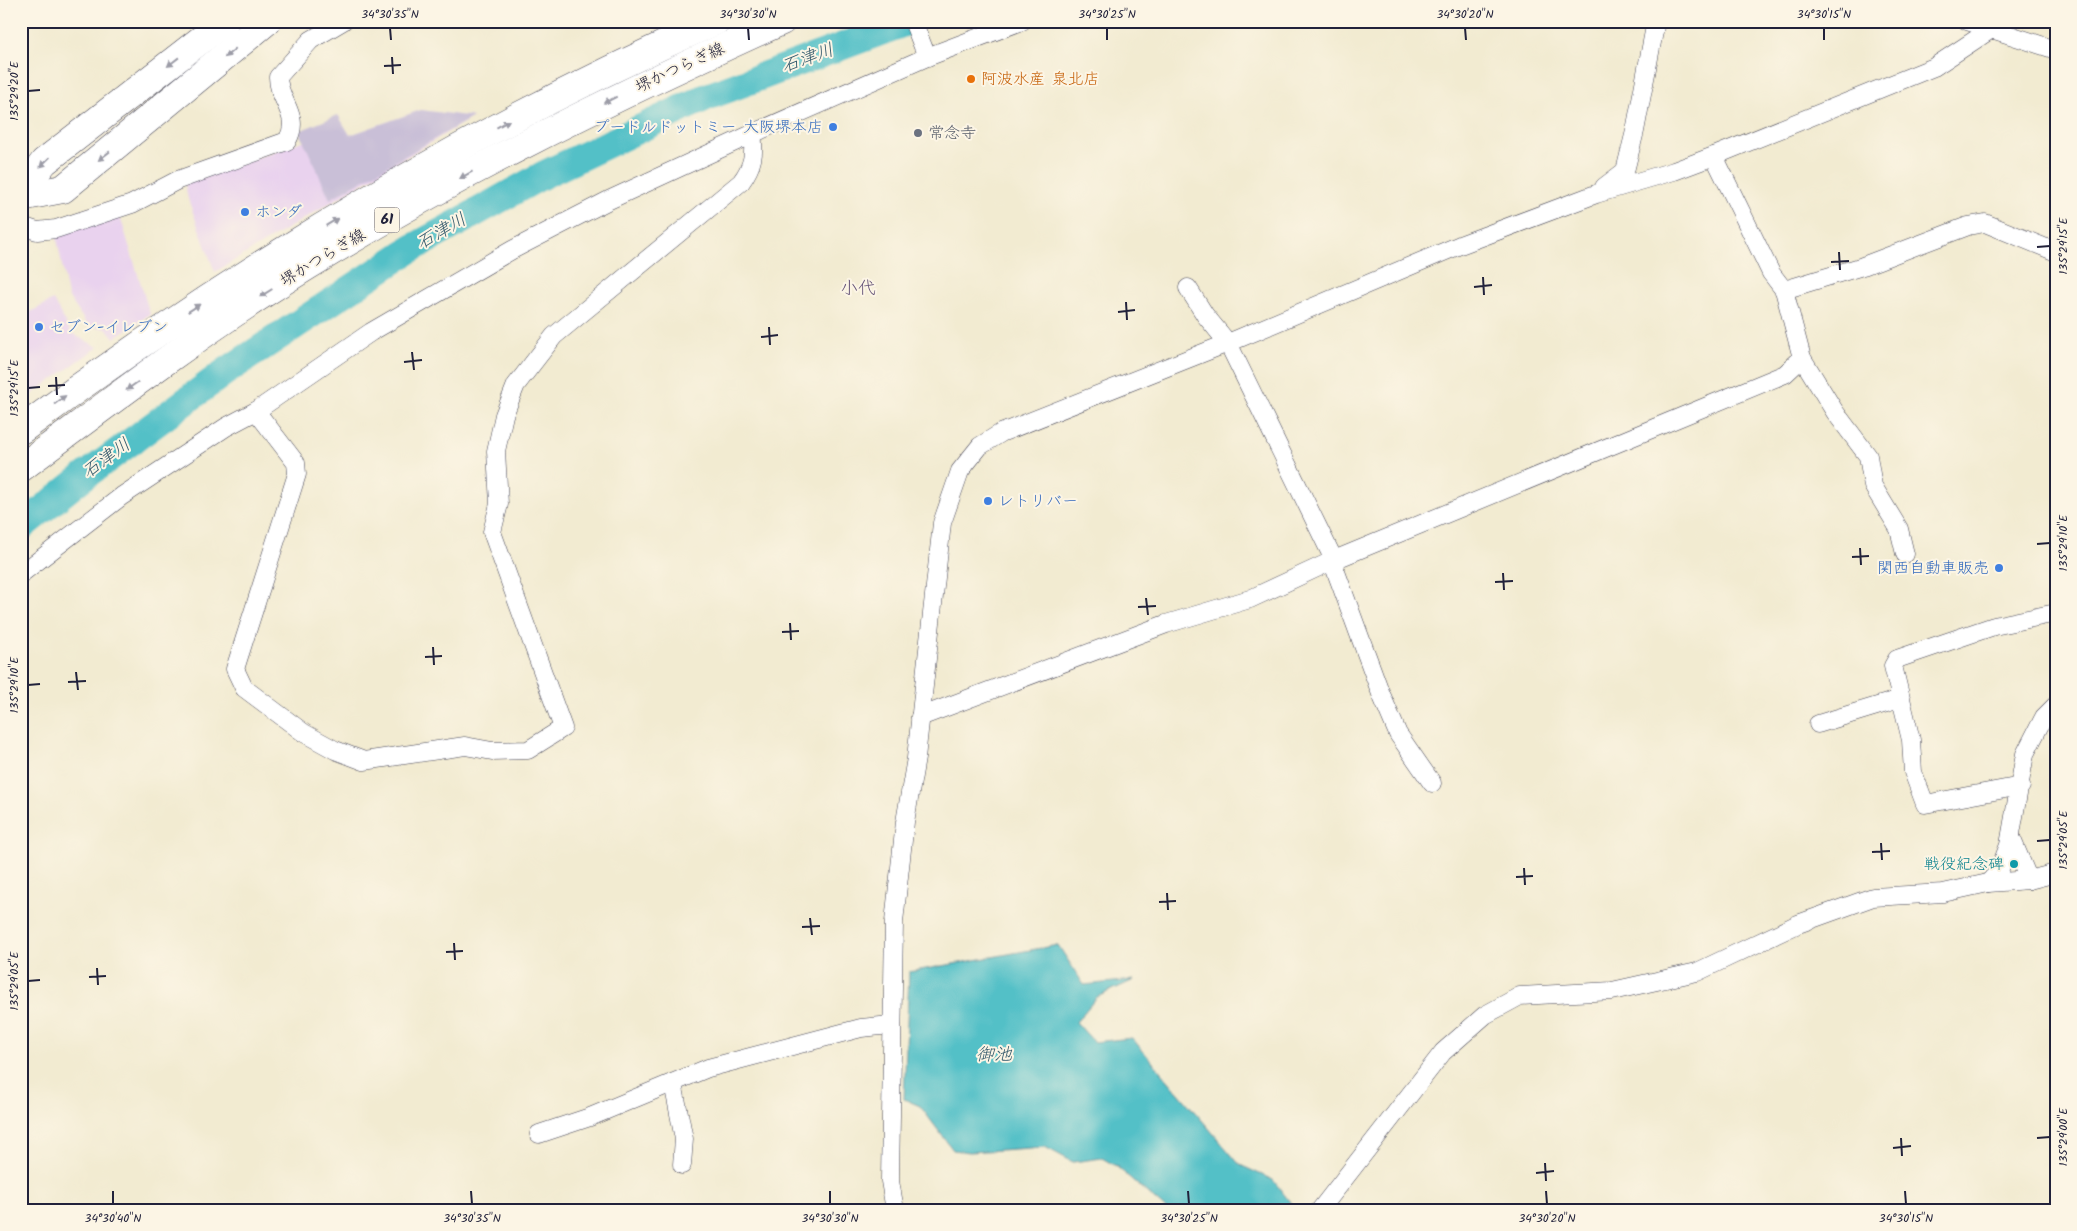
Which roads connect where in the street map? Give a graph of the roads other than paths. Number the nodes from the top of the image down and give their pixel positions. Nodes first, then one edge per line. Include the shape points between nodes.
1 (225, 21) edge
2 (267, 21) edge
3 (343, 21) edge
4 (782, 21) edge
5 (913, 21) edge
6 (1022, 21) edge
7 (1656, 21) edge
8 (1967, 21) edge
9 (703, 24) edge
10 (1995, 25) edge
11 (2056, 50) edge
12 (926, 53) junction
13 (752, 134) junction
14 (1714, 156) junction
15 (21, 192) edge
16 (1596, 194) junction
17 (21, 197) edge
18 (25, 227) dead end
19 (2056, 252) edge
20 (1188, 288) dead end
21 (1784, 290) junction
22 (1228, 343) junction
23 (1802, 358) junction
24 (256, 411) junction
25 (21, 430) edge
26 (21, 468) edge
27 (1905, 554) dead end
28 (1333, 560) junction
29 (21, 574) edge
30 (2056, 613) edge
31 (1900, 699) junction
32 (2056, 705) edge
33 (920, 717) junction
34 (1818, 724) dead end
35 (1432, 783) dead end
36 (2020, 786) junction
37 (2011, 837) junction
38 (2056, 873) edge
39 (2029, 880) junction
40 (1988, 883) junction
41 (891, 1026) junction
42 (673, 1083) junction
43 (539, 1134) dead end
44 (682, 1165) dead end
45 (895, 1210) edge
46 (1320, 1210) edge

1 -> 15 main road via 44,162
2 -> 17 main road via 63,189
3 - 18 street via 311,40 278,77 293,121 288,141 178,180 132,204 56,230 37,232
4 -> 26 main road, 堺かつらぎ線 / 61 via 538,136 350,242 262,294
5 - 12 street
6 - 12 street
7 - 16 street via 1626,171
8 - 10 street
25 -> 9 main road, 堺かつらぎ線 / 61 via 108,365 334,221 526,112
10 - 11 street
10 - 14 street via 1934,66
12 - 13 street
13 - 24 street via 609,200 512,250 371,332
13 - 24 street via 753,158 750,170 741,182 554,336 516,385 504,415 496,451 499,504 492,532 563,728 528,750 492,751 465,746 364,761 304,733 244,688 235,670 297,474 296,463
14 - 16 street
14 - 21 street via 1771,272
16 - 22 street via 1460,245
19 - 21 street via 1985,223 1968,226 1863,266
20 - 22 street
21 - 23 street
22 - 28 street
22 - 33 street via 1001,433 980,446 960,471 942,524
23 - 27 street via 1835,412 1868,456 1873,486 1898,529
23 - 28 street via 1785,374
24 - 29 street via 226,426 122,496
28 - 33 street via 1250,599 1166,624
28 - 35 street via 1380,694 1398,734
30 - 31 street via 1994,626 1897,659 1893,666
31 - 34 street
31 - 36 street via 1912,740 1913,772 1925,804
32 - 36 street via 2044,717 2025,754
33 - 41 street via 894,922
36 - 37 street
37 - 39 street
37 - 40 street via 1999,871
38 - 39 street
39 - 40 street
40 - 46 street via 1942,893 1873,897 1798,924 1697,972 1612,991 1520,996 1485,1015 1443,1052
41 - 42 street via 861,1028 708,1068
41 - 45 street via 890,1181
42 - 43 street via 590,1118
42 - 44 street via 684,1139

